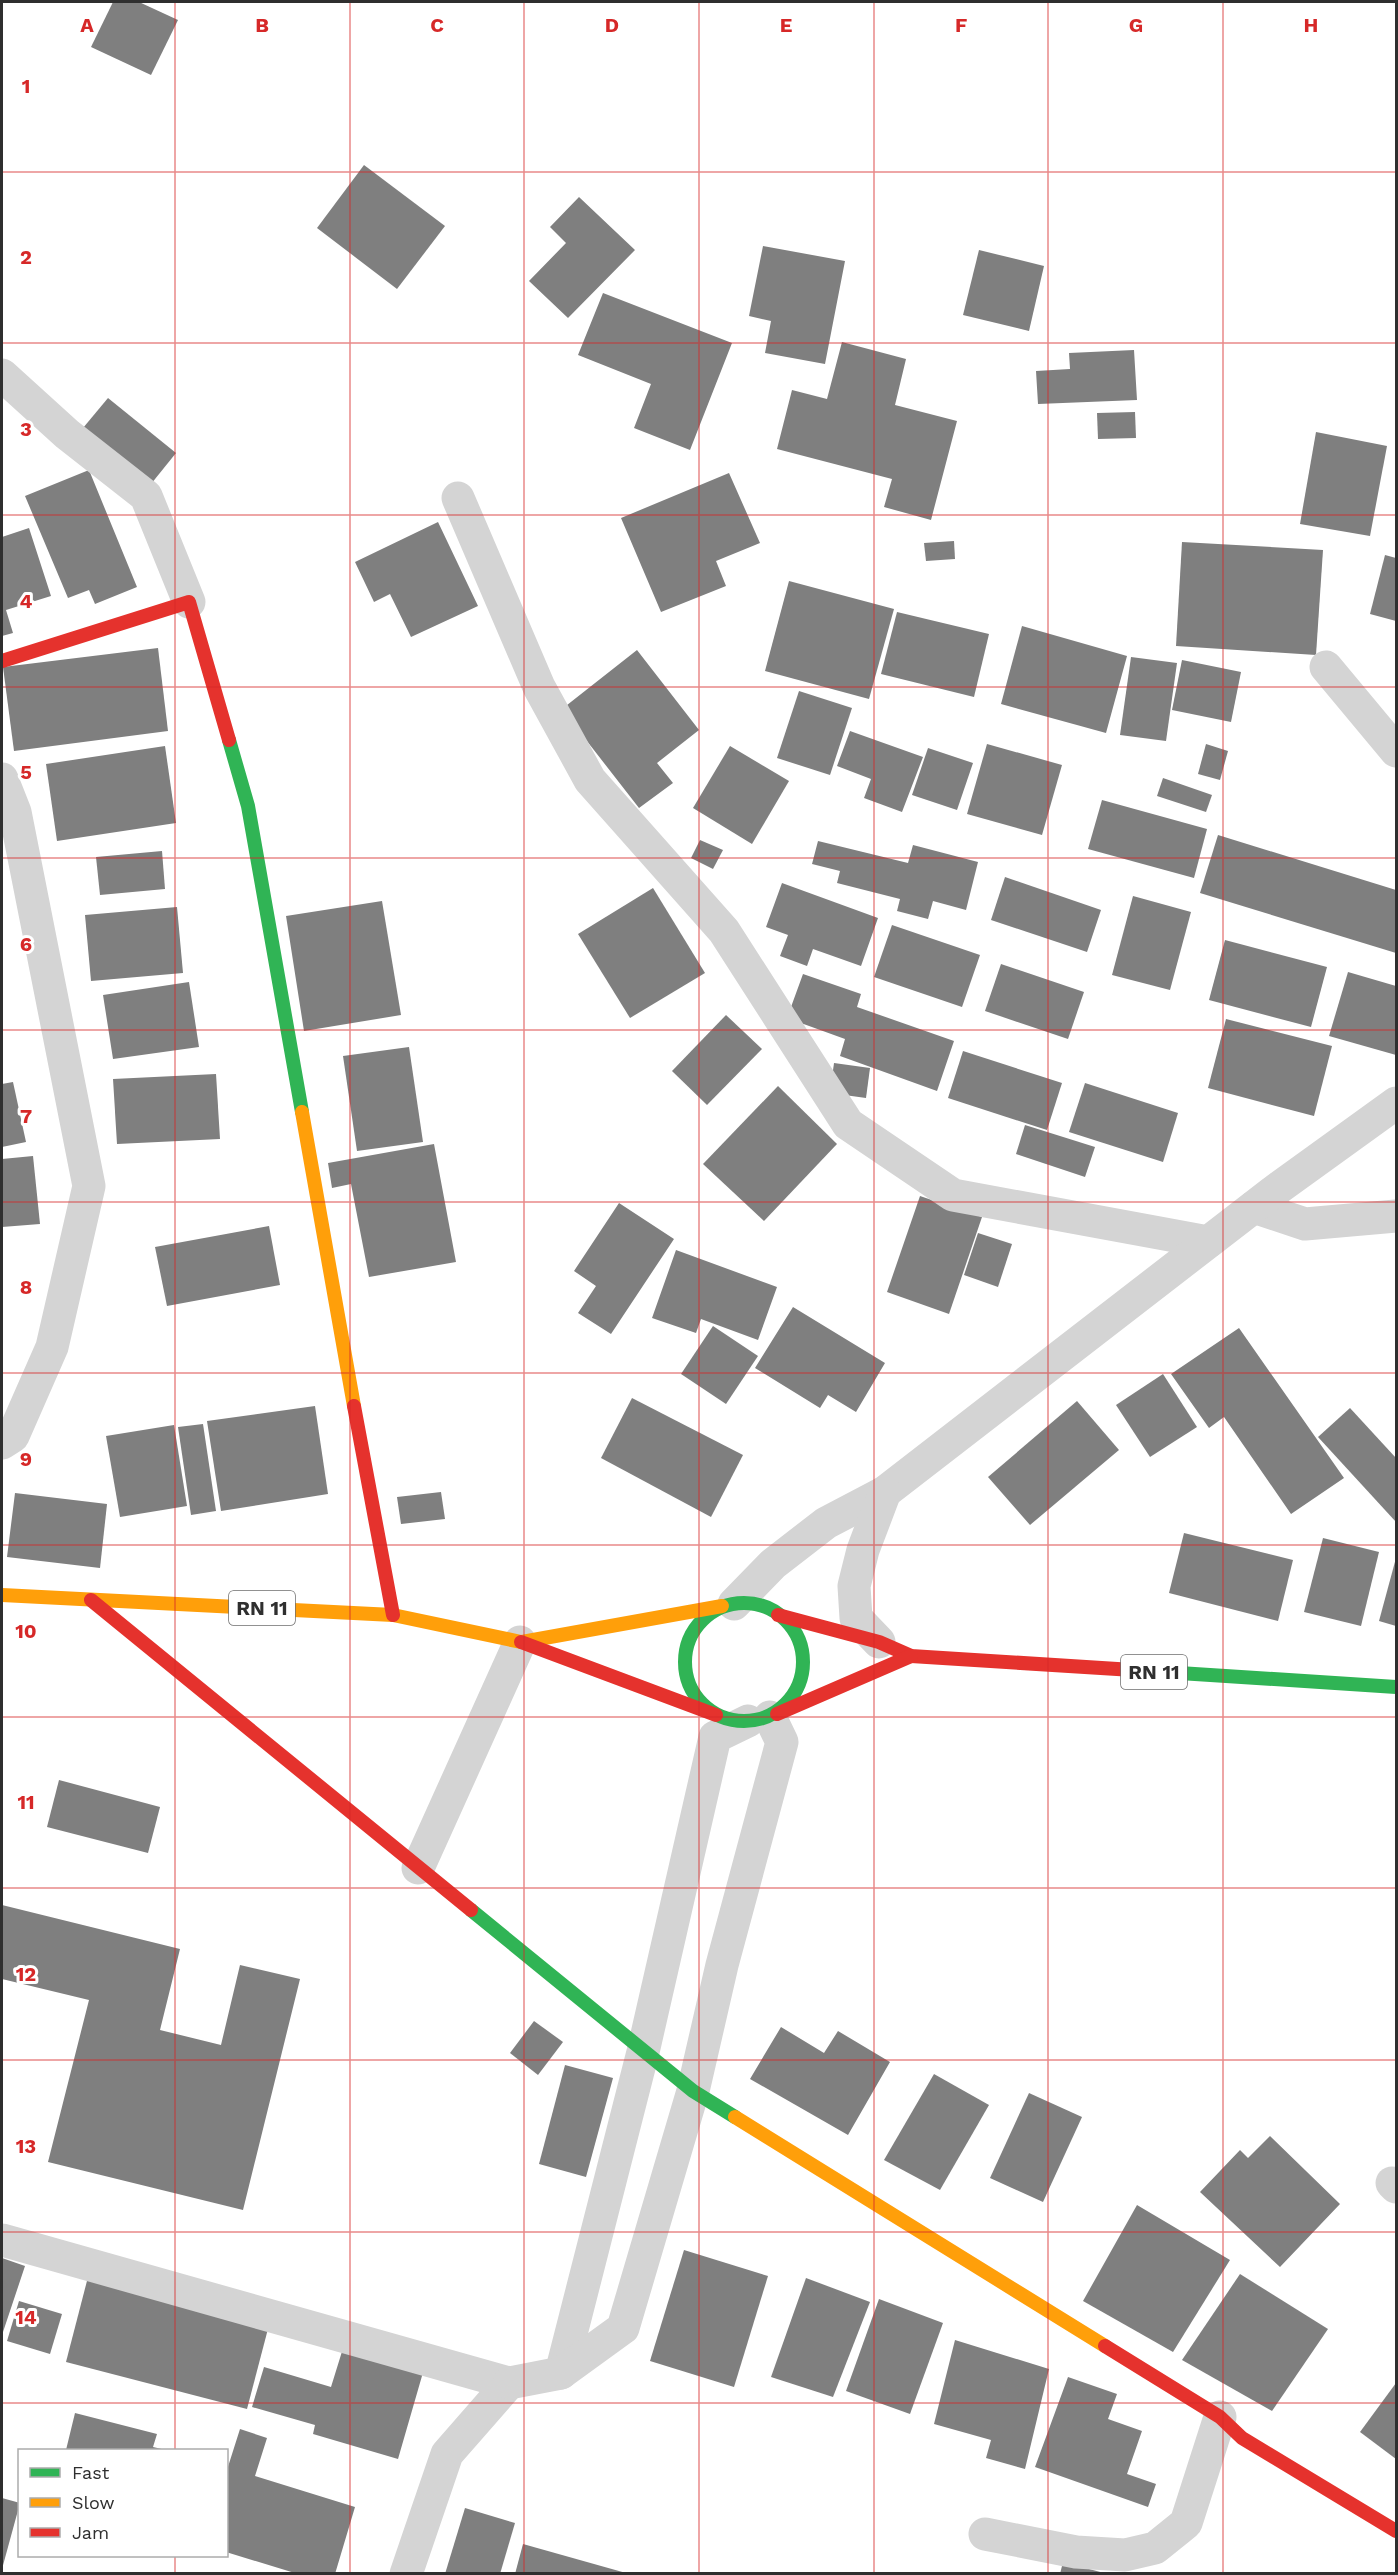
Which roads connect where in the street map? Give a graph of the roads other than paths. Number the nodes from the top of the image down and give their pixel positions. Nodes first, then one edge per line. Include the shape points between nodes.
1 (2, 375) edge
2 (458, 498) dead end
3 (189, 602) junction
4 (2, 661) edge
5 (1326, 667) dead end
6 (1396, 751) edge
7 (2, 779) edge
8 (1396, 1103) edge
9 (1254, 1207) junction
10 (1396, 1216) edge
11 (1208, 1242) junction
12 (2, 1443) edge
13 (885, 1492) junction
14 (2, 1595) edge
15 (91, 1600) junction
16 (731, 1604) junction
17 (393, 1615) junction
18 (778, 1615) junction
19 (520, 1642) junction
20 (879, 1642) junction
21 (911, 1656) junction
22 (1396, 1687) edge
23 (716, 1715) junction
24 (759, 1719) junction
25 (418, 1868) junction
26 (643, 2052) junction
27 (693, 2091) junction
28 (2, 2240) edge
29 (561, 2373) junction
30 (509, 2384) junction
31 (1220, 2417) junction
32 (1396, 2531) edge
33 (985, 2534) dead end
34 (406, 2574) edge

1 - 3 street via 67,435 146,496
2 - 11 street via 539,687 590,780 723,931 848,1124 953,1195
3 - 4 street
3 - 17 street via 248,806
5 - 6 street
7 - 12 street via 15,812 89,1186 52,1347 13,1436
8 - 9 street
9 - 10 street via 1305,1224
9 - 11 street
11 - 13 street
13 - 16 street via 826,1523 772,1564
13 - 20 street via 854,1586 856,1618
14 - 15 street, RN 11
15 - 17 street, RN 11
15 - 25 street
16 - 18 street via 755,1604
16 - 19 street, RN 11
16 - 23 street via 715,1610 699,1623 687,1644 684,1664 689,1684 700,1702
17 - 19 street, RN 11
18 - 20 street, RN 11
18 - 24 street via 797,1635 803,1669 797,1688 785,1705
19 - 23 street, RN 11
19 - 25 street
20 - 21 street, RN 11
21 - 22 street, RN 11
21 - 24 street, RN 11
23 - 24 street
24 - 26 street via 715,1737
24 - 27 street via 782,1742 722,1965
25 - 26 street
26 - 27 street
26 - 29 street
27 - 29 street via 623,2328
27 - 31 street
28 - 30 street
29 - 30 street
30 - 34 street via 447,2454
31 - 32 street via 1242,2438
31 - 33 street via 1186,2523 1155,2548 1125,2555 1076,2552

